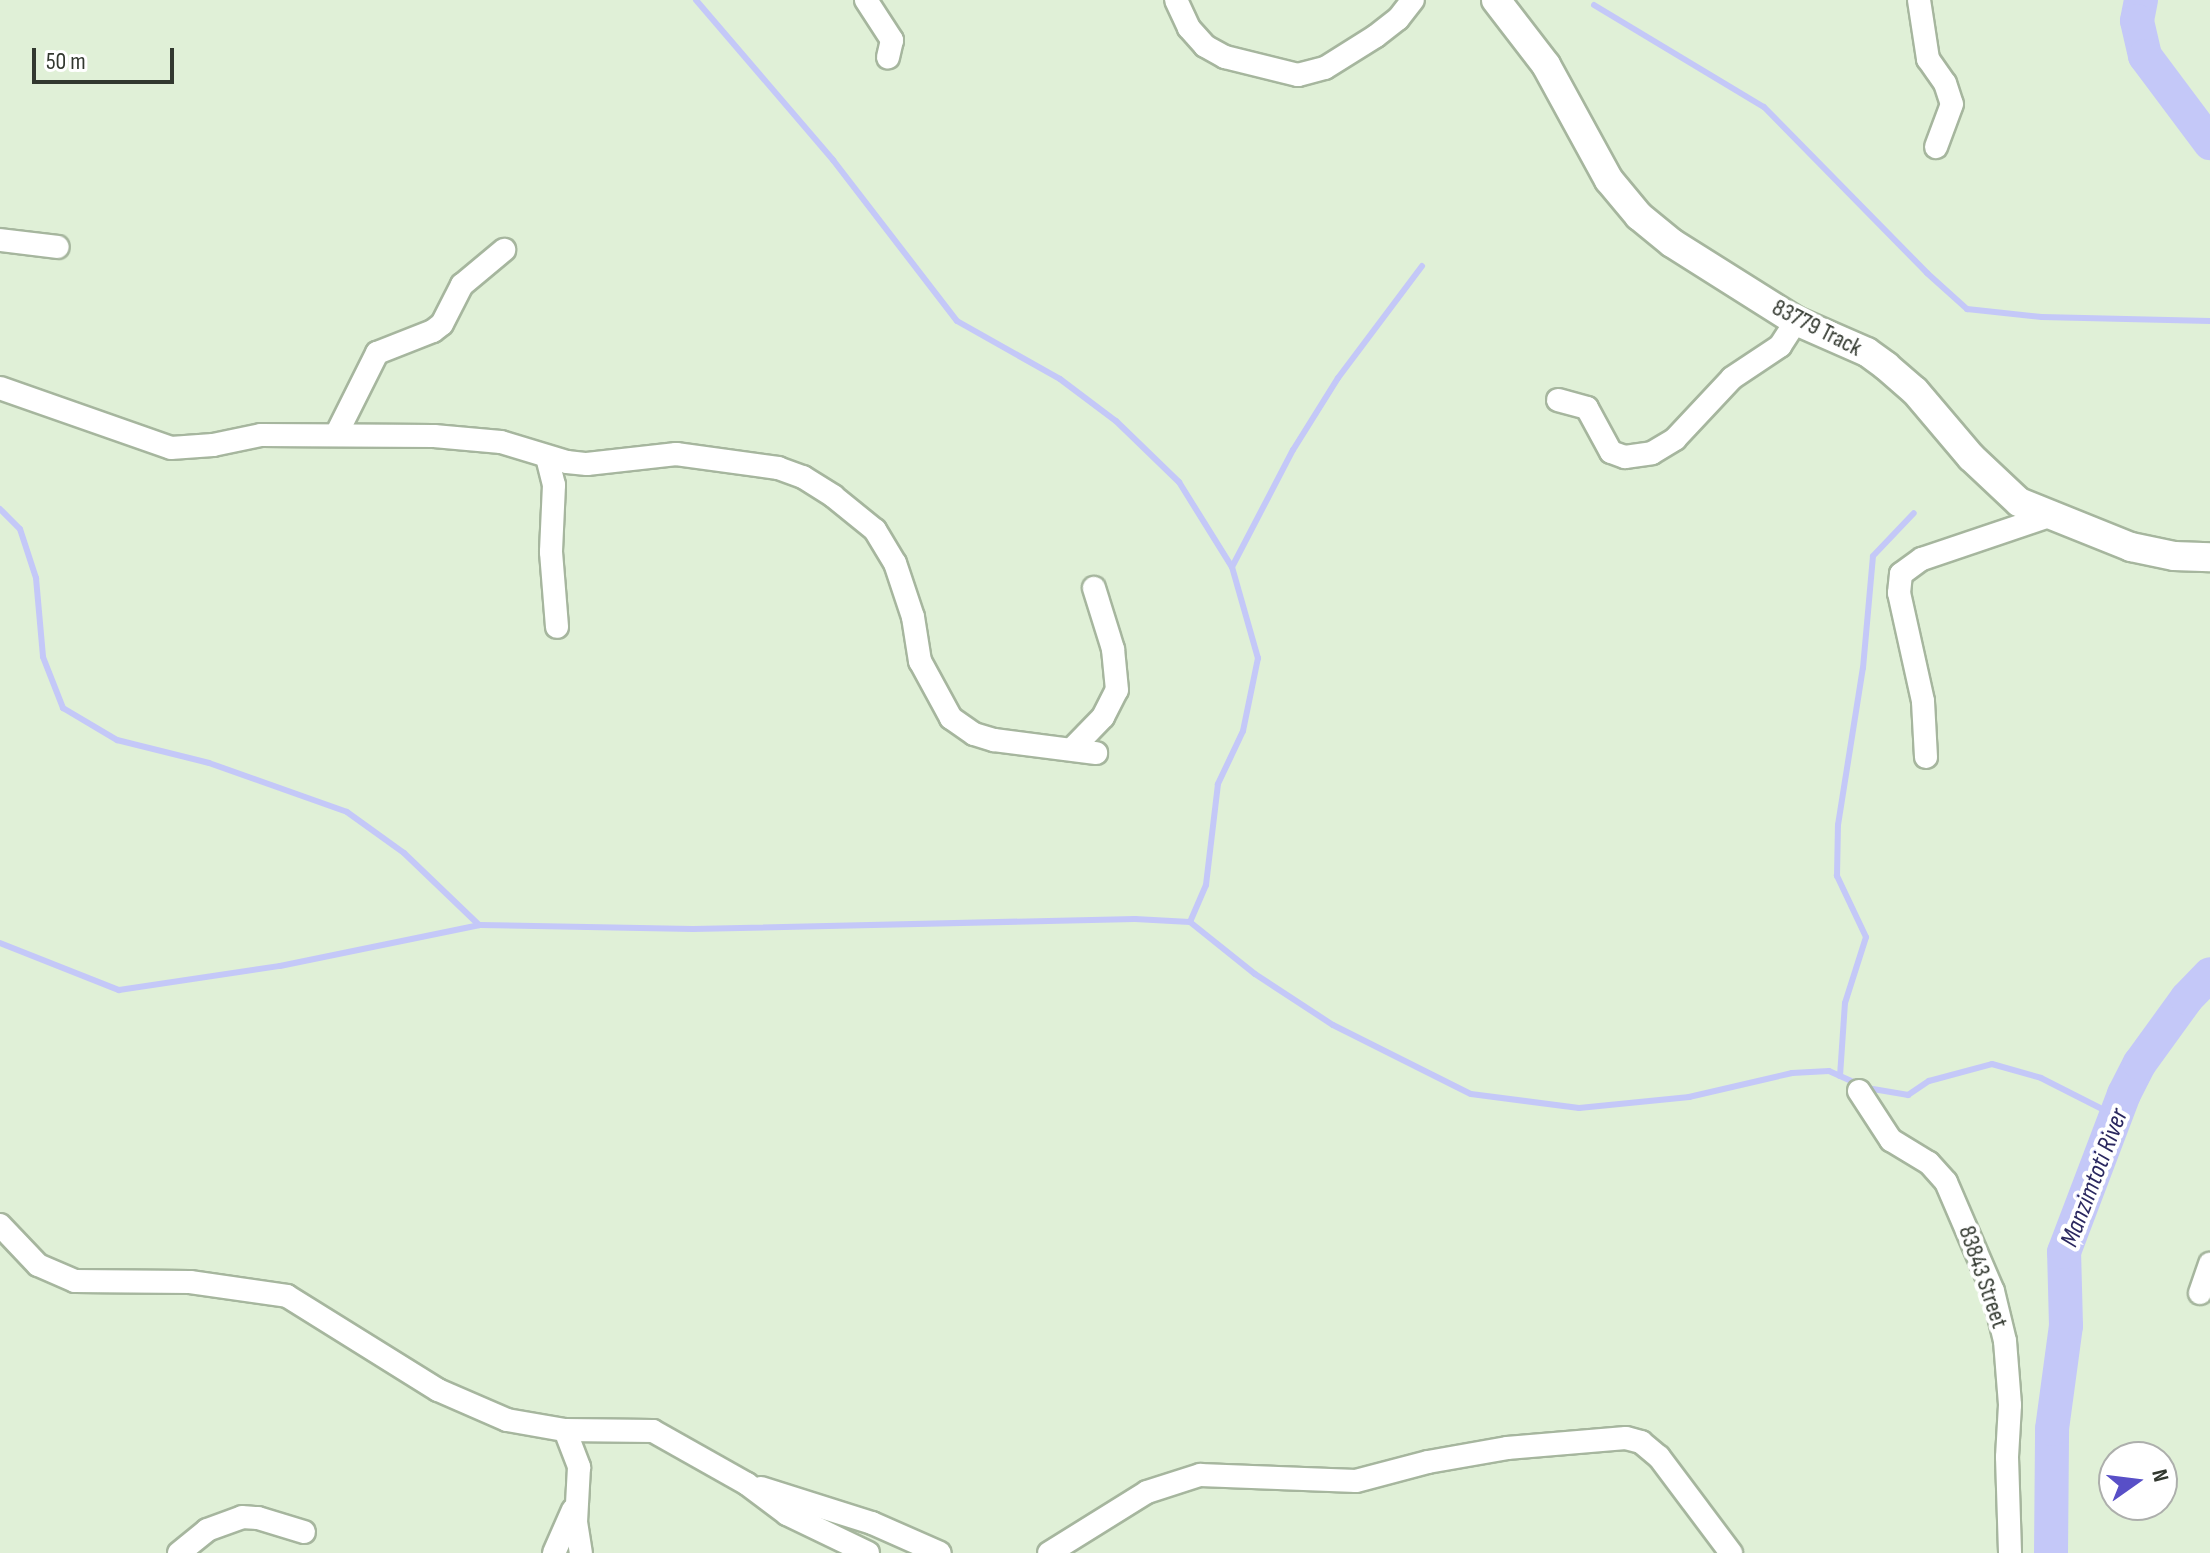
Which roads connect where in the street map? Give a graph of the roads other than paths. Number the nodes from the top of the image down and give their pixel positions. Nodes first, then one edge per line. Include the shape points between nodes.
1 (866, 0) edge
2 (1176, 0) edge
3 (1413, 0) edge
4 (1496, 0) edge
5 (1919, 0) edge
6 (888, 58) dead end
7 (1936, 147) dead end
8 (0, 240) edge
9 (58, 247) dead end
10 (504, 250) dead end
11 (1796, 321) junction
12 (0, 388) edge
13 (1558, 400) dead end
14 (336, 435) junction
15 (547, 457) junction
16 (2052, 515) junction
17 (2210, 557) edge
18 (1094, 588) dead end
19 (557, 627) dead end
20 (1073, 748) junction
21 (1096, 753) dead end
22 (1926, 757) dead end
23 (1859, 1091) dead end
24 (0, 1225) edge
25 (2210, 1264) edge
26 (2200, 1293) dead end
27 (565, 1430) junction
28 (747, 1484) junction
29 (579, 1499) junction
30 (304, 1532) dead end
31 (179, 1553) edge
32 (554, 1553) edge
33 (581, 1553) edge
34 (868, 1553) edge
35 (940, 1553) edge
36 (1049, 1553) edge
37 (1731, 1553) edge
38 (2010, 1553) edge

1 - 6 street via 892,40
2 - 3 street via 1205,46 1225,57 1298,75 1325,68 1376,36
4 - 11 street, 83779 Track via 1546,65 1588,147 1639,216 1672,243
5 - 7 street via 1928,59 1952,104
8 - 9 street
10 - 14 street via 462,285 442,324 377,353
11 - 13 street via 1780,346 1732,378 1675,439 1652,453 1625,457 1611,452 1587,408
11 - 16 street, 83779 Track via 1867,352 1886,366 1995,481 2019,502
12 - 14 street via 171,448 261,435
14 - 15 street via 478,438
15 - 19 street via 554,485 551,552
15 - 20 street via 587,464 676,454 778,468 803,477 857,512 885,547 913,617 920,661 951,718 994,740
16 - 17 street, 83779 Track via 2131,547
16 - 22 street via 1922,559 1901,574 1899,593 1923,701
18 - 20 street via 1113,649 1117,690 1103,717
20 - 21 street
23 - 38 street, 83843 Street via 1891,1140 1929,1163 1946,1182 1993,1291 2005,1341 2010,1405
24 - 27 street via 38,1265 75,1281 190,1282 287,1296 451,1396 507,1420
25 - 26 street
27 - 28 street via 653,1431
27 - 29 street via 579,1467
28 - 34 street via 787,1514
28 - 35 street via 872,1523
29 - 32 street
29 - 33 street
30 - 31 street via 242,1517 207,1530
36 - 37 street via 1147,1492 1200,1475 1356,1481 1507,1448 1626,1438 1651,1448

